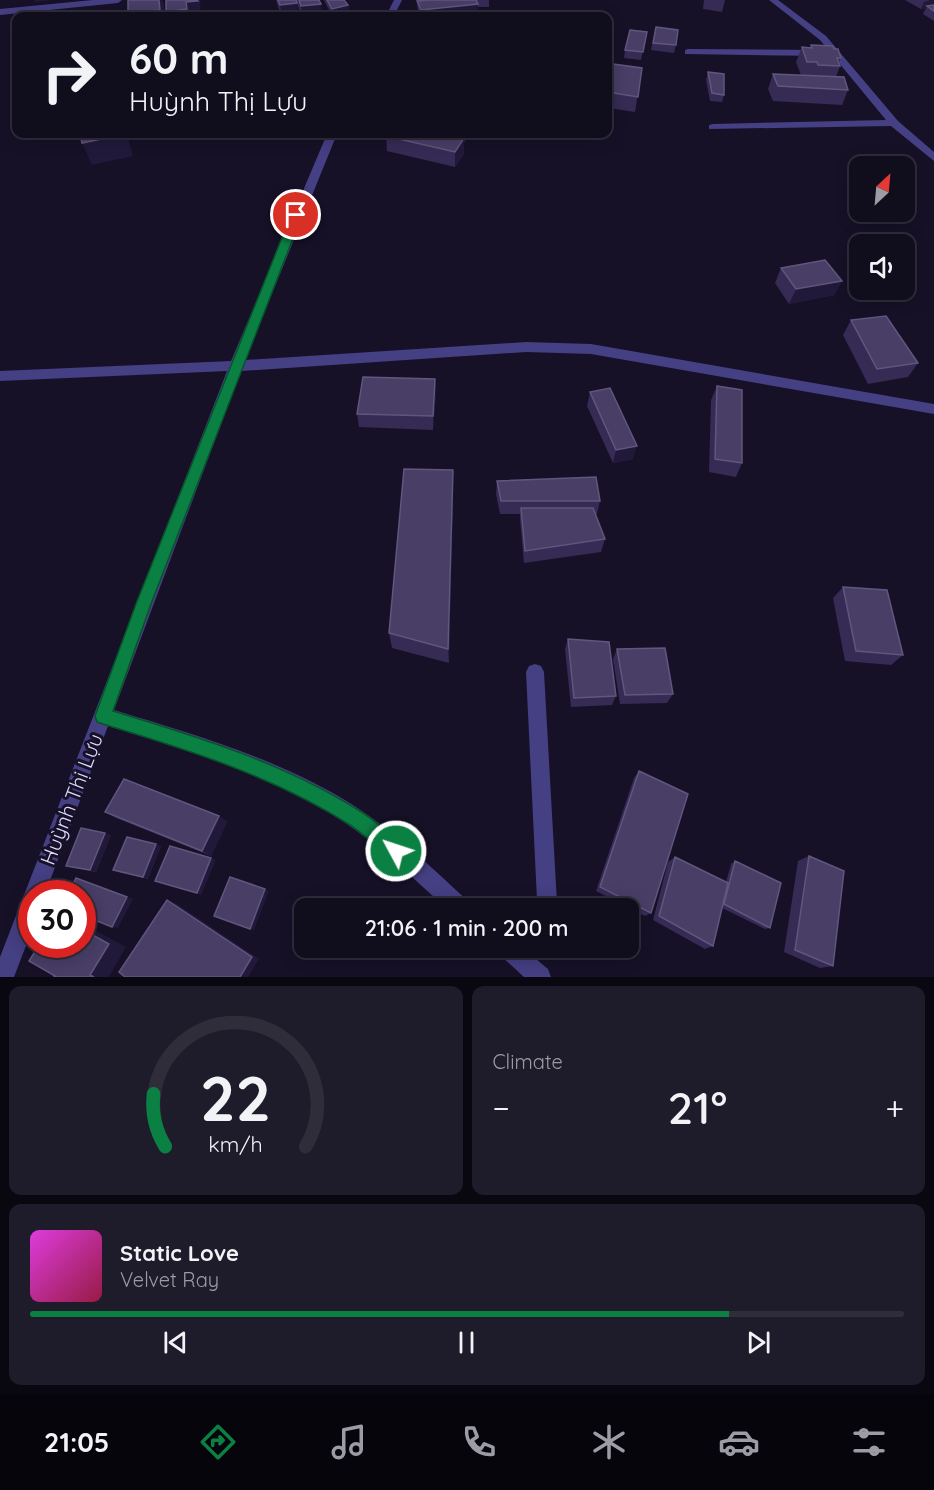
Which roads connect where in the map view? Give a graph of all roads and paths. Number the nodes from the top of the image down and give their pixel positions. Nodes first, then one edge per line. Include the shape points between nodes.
1 (118, 0) edge
2 (773, 0) edge
3 (0, 12) edge
4 (688, 52) dead end
5 (837, 53) junction
6 (894, 123) junction
7 (714, 126) dead end
8 (330, 138) edge
9 (934, 158) edge
10 (236, 366) junction
11 (0, 376) edge
12 (934, 409) edge
13 (535, 672) dead end
14 (103, 716) junction
15 (40, 880) edge
16 (449, 898) edge
17 (547, 898) edge
18 (18, 938) edge
19 (520, 958) edge
20 (3, 977) edge
21 (540, 977) edge

1 - 3 street
2 - 5 street
4 - 5 street
5 - 6 street
6 - 7 street
6 - 9 street
8 - 10 street, Huỳnh Thị Lựu
10 - 11 street
10 - 12 street via 526,347 591,349
10 - 14 street, Huỳnh Thị Lựu
13 - 17 street
14 - 15 street, Huỳnh Thị Lựu
14 - 16 street via 196,744 302,787 358,820
18 - 20 street
19 - 21 street

